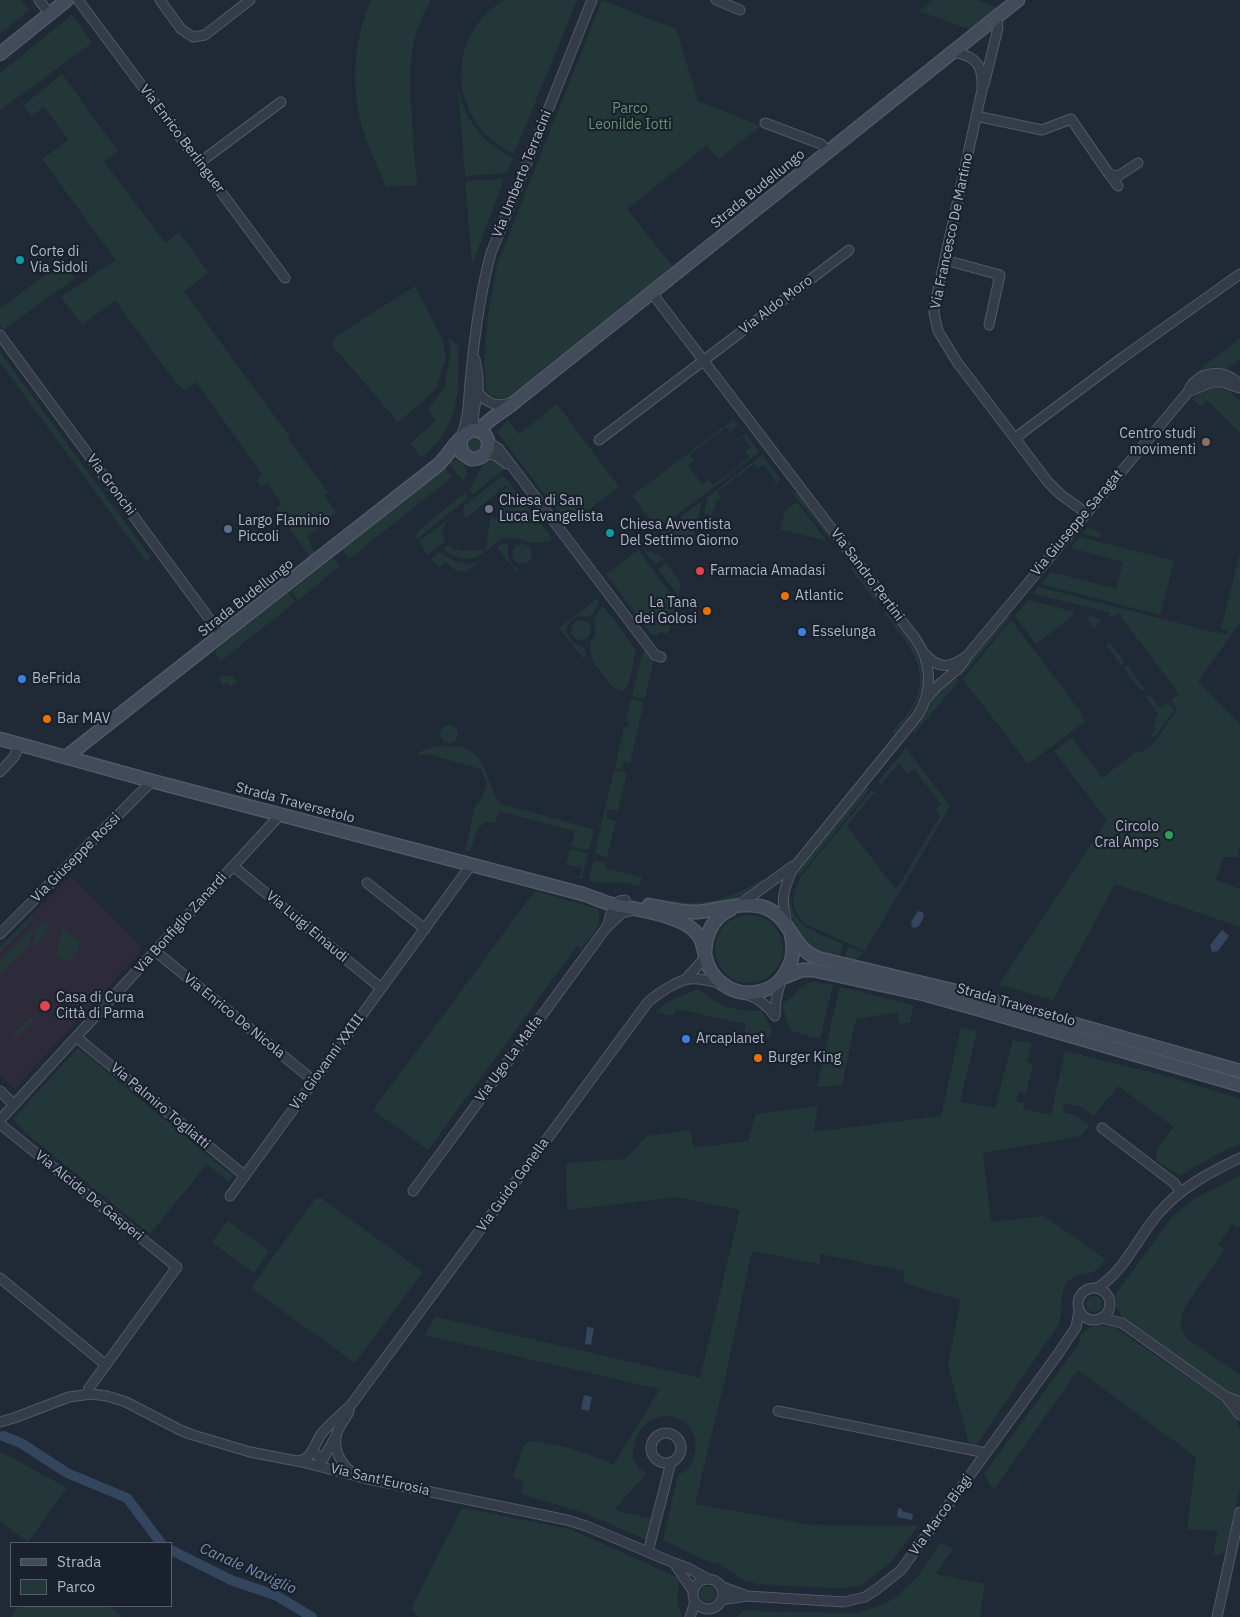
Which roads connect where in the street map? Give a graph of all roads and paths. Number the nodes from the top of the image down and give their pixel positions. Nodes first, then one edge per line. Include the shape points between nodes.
1 (39, 0) edge
2 (67, 0) edge
3 (78, 0) edge
4 (160, 0) edge
5 (250, 0) edge
6 (592, 0) edge
7 (716, 0) edge
8 (1018, 0) edge
9 (740, 10) dead end
10 (50, 14) junction
11 (996, 18) junction
12 (974, 36) junction
13 (995, 42) junction
14 (954, 52) junction
15 (0, 54) edge
16 (973, 58) junction
17 (982, 90) junction
18 (281, 102) dead end
19 (976, 116) junction
20 (765, 123) dead end
21 (828, 152) junction
22 (199, 163) junction
23 (1138, 164) dead end
24 (1109, 174) junction
25 (1118, 186) dead end
26 (849, 250) dead end
27 (945, 260) junction
28 (1240, 274) edge
29 (285, 278) dead end
30 (652, 293) junction
31 (989, 325) dead end
32 (0, 334) edge
33 (474, 354) junction
34 (704, 360) junction
35 (1240, 387) edge
36 (478, 392) junction
37 (516, 401) junction
38 (1015, 438) junction
39 (484, 439) junction
40 (460, 440) junction
41 (599, 440) dead end
42 (464, 456) junction
43 (443, 460) junction
44 (1086, 513) junction
45 (222, 636) junction
46 (922, 650) junction
47 (967, 656) junction
48 (661, 657) dead end
49 (942, 665) junction
50 (929, 675) junction
51 (943, 679) junction
52 (924, 704) junction
53 (0, 739) edge
54 (20, 744) junction
55 (66, 757) junction
56 (0, 772) edge
57 (152, 781) junction
58 (280, 815) junction
59 (795, 864) junction
60 (471, 865) junction
61 (233, 866) junction
62 (367, 883) dead end
63 (583, 894) junction
64 (621, 906) junction
65 (735, 907) junction
66 (424, 929) junction
67 (789, 930) junction
68 (0, 934) edge
69 (155, 951) junction
70 (705, 951) junction
71 (782, 978) junction
72 (685, 980) junction
73 (723, 985) junction
74 (381, 988) junction
75 (742, 992) junction
76 (76, 1037) junction
77 (1240, 1072) edge
78 (314, 1081) junction
79 (1240, 1085) edge
80 (0, 1091) edge
81 (14, 1105) junction
82 (0, 1120) edge
83 (0, 1124) edge
84 (1102, 1128) dead end
85 (1240, 1158) edge
86 (244, 1176) junction
87 (413, 1190) dead end
88 (1180, 1191) junction
89 (230, 1196) dead end
90 (1112, 1275) junction
91 (0, 1278) edge
92 (1097, 1288) junction
93 (1108, 1297) junction
94 (1080, 1311) junction
95 (1101, 1318) junction
96 (1088, 1319) junction
97 (1122, 1324) junction
98 (1076, 1327) junction
99 (106, 1366) junction
100 (87, 1394) junction
101 (1225, 1396) junction
102 (1240, 1402) edge
103 (353, 1403) junction
104 (778, 1410) dead end
105 (1240, 1416) edge
106 (0, 1422) edge
107 (338, 1432) junction
108 (316, 1446) junction
109 (986, 1453) junction
110 (317, 1455) junction
111 (295, 1460) junction
112 (671, 1462) dead end
113 (328, 1468) junction
114 (362, 1477) junction
115 (1240, 1512) edge
116 (648, 1552) junction
117 (674, 1563) junction
118 (708, 1579) junction
119 (720, 1586) junction
120 (693, 1591) junction
121 (747, 1596) junction
122 (721, 1600) junction
123 (695, 1602) junction
124 (708, 1609) junction
125 (690, 1617) edge
126 (699, 1617) edge
127 (1217, 1617) edge

1 - 10 street
2 - 10 main road
3 - 22 street, Via Enrico Berlinguer
4 - 5 street via 181,28 193,37 206,34
6 - 33 street, Via Umberto Terracini via 491,253 479,302
7 - 9 street
8 - 11 main road, Strada Budellungo
10 - 15 main road
11 - 12 main road, Strada Budellungo
11 - 13 street, Via Francesco De Martino
12 - 13 street
12 - 14 main road, Strada Budellungo
12 - 16 street, Via Francesco De Martino
13 - 17 street, Via Francesco De Martino
14 - 16 street
14 - 21 main road, Strada Budellungo
16 - 17 street, Via Francesco De Martino via 981,70
17 - 19 street, Via Francesco De Martino
18 - 22 street
19 - 24 street via 1042,130 1070,119
19 - 27 street, Via Francesco De Martino
20 - 21 street via 821,144
21 - 30 main road, Strada Budellungo
22 - 29 street, Via Enrico Berlinguer
23 - 24 street via 1118,176
24 - 25 street
26 - 34 street, Via Aldo Moro
27 - 31 street via 1000,276
27 - 38 street, Via Francesco De Martino via 934,314 938,331 957,362
28 - 38 street
30 - 34 street, Via Sandro Pertini
30 - 37 main road, Strada Budellungo
32 - 45 street, Via Gronchi
33 - 36 street, Via Umberto Terracini
33 - 40 street, Via Umberto Terracini via 469,411
34 - 41 street, Via Aldo Moro
34 - 46 street, Via Sandro Pertini
35 - 44 street, Via Giuseppe Saragat via 1228,376 1212,373 1195,380
36 - 37 street via 495,405
36 - 39 street, Via Umberto Terracini via 474,420
37 - 39 main road, Strada Budellungo via 501,413
38 - 44 street, Via Francesco De Martino via 1051,486
39 - 40 main road, Strada Budellungo via 470,431
39 - 42 main road, Strada Budellungo via 474,460
39 - 48 street via 495,455 511,467 655,655
40 - 42 main road
40 - 43 main road, Strada Budellungo
42 - 43 main road, Strada Budellungo
43 - 45 main road, Strada Budellungo
44 - 47 street, Via Giuseppe Saragat
45 - 55 main road, Strada Budellungo
46 - 49 street via 931,660
46 - 50 street, Via Sandro Pertini
47 - 49 street, Via Giuseppe Saragat via 953,666
47 - 51 street, Via Giuseppe Saragat via 960,667
49 - 50 street, Via Giuseppe Saragat via 930,670
50 - 51 street via 935,682
50 - 52 street, Via Sandro Pertini
51 - 52 street, Via Giuseppe Saragat
52 - 59 street, Via Sandro Pertini
53 - 54 main road, Strada Traversetolo
54 - 55 main road, Strada Traversetolo
54 - 56 street via 14,757
55 - 57 main road, Strada Traversetolo
57 - 58 main road, Strada Traversetolo
57 - 68 street, Via Giuseppe Rossi
58 - 60 main road, Strada Traversetolo
58 - 61 street, Via Bonfiglio Zanardi
59 - 65 street, Via Sandro Pertini
59 - 67 street, Via Sandro Pertini via 782,900
60 - 63 main road, Strada Traversetolo
60 - 66 street, Via Giovanni XXIII
61 - 69 street, Via Bonfiglio Zanardi
61 - 74 street, Via Luigi Einaudi
62 - 66 street
63 - 64 main road, Strada Traversetolo
63 - 64 main road, Strada Traversetolo
64 - 65 main road, Strada Traversetolo via 691,912
64 - 70 main road, Strada Traversetolo via 686,925 698,937
64 - 87 street, Via Ugo La Malfa
65 - 67 main road, Strada Traversetolo via 753,905 767,908 779,916
65 - 70 main road via 720,915 712,925
66 - 74 street, Via Giovanni XXIII
67 - 71 main road via 793,955
67 - 77 main road, Strada Traversetolo via 804,950 818,958 968,994
69 - 76 street, Via Bonfiglio Zanardi
69 - 78 street, Via Enrico De Nicola
70 - 72 street, Via Guido Gonella via 703,960
70 - 73 main road, Strada Traversetolo via 710,970
71 - 75 main road, Strada Traversetolo via 762,991
71 - 75 street via 775,1016 754,997
71 - 79 main road, Strada Traversetolo via 802,970 814,970 924,994
72 - 73 street via 699,979
72 - 103 street, Via Guido Gonella via 656,996 641,1010
73 - 75 main road, Strada Traversetolo
74 - 78 street, Via Giovanni XXIII
76 - 81 street, Via Bonfiglio Zanardi
76 - 86 street, Via Palmiro Togliatti
78 - 86 street, Via Giovanni XXIII
80 - 81 street
81 - 82 street, Via Bonfiglio Zanardi
83 - 99 street, Via Alcide De Gasperi via 177,1268
84 - 88 street
85 - 88 street
86 - 89 street, Via Giovanni XXIII
88 - 90 street via 1157,1214
90 - 92 street
90 - 93 street via 1107,1285
91 - 99 street
92 - 93 street
92 - 94 street via 1083,1292 1078,1301
93 - 95 street via 1108,1311
93 - 97 street
94 - 96 street
94 - 98 street, Via Marco Biagi
95 - 96 street
95 - 97 street
96 - 98 street, Via Marco Biagi
97 - 101 street
98 - 109 street, Via Marco Biagi
99 - 100 street
100 - 106 street, Via Sant'Eurosia via 69,1397
100 - 111 street, Via Sant'Eurosia via 122,1400 188,1434 250,1452
101 - 102 street
101 - 105 street
103 - 107 street, Via Guido Gonella
103 - 108 street, Via Guido Gonella via 322,1434
104 - 109 street
107 - 110 street, Via Guido Gonella via 324,1459
107 - 114 street, Via Guido Gonella via 338,1456 347,1468
108 - 110 street
108 - 111 street, Via Guido Gonella via 304,1459
109 - 121 street, Via Marco Biagi via 901,1570 865,1597 844,1602
110 - 113 street via 321,1464
111 - 113 street, Via Sant'Eurosia
112 - 116 street
113 - 114 street, Via Sant'Eurosia
114 - 116 street, Via Sant'Eurosia via 576,1522
115 - 127 street
116 - 117 street, Via Sant'Eurosia
117 - 118 street, Via Sant'Eurosia
117 - 120 street
118 - 119 street
118 - 120 street via 697,1583
119 - 121 street, Via Marco Biagi
119 - 122 street
120 - 123 street
121 - 122 street, Via Marco Biagi
122 - 124 street
123 - 124 street
123 - 125 street
124 - 126 street

